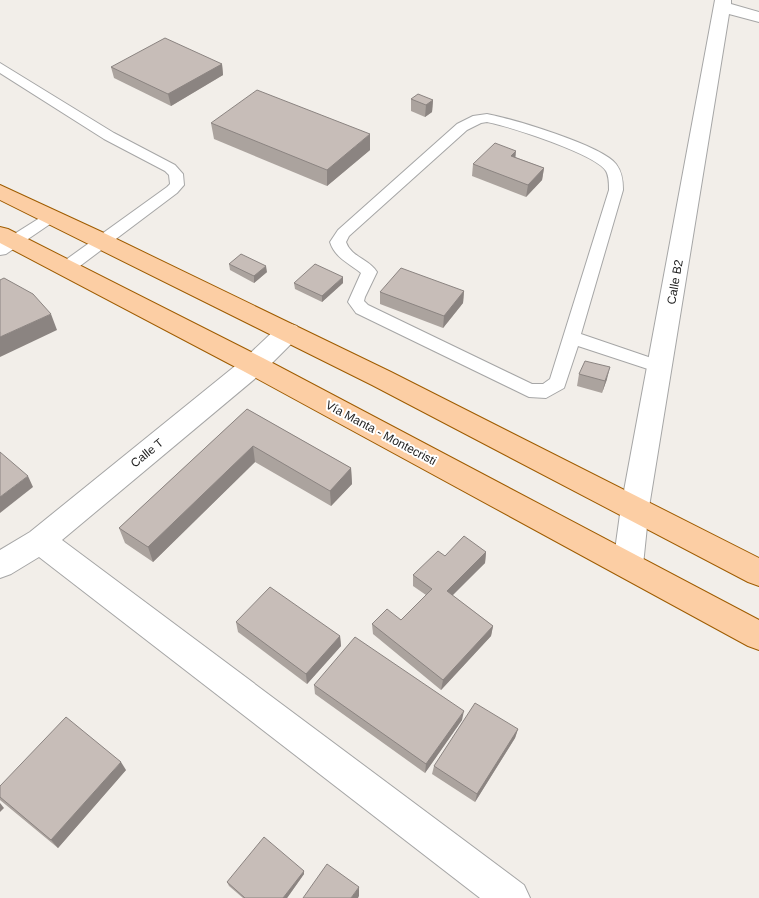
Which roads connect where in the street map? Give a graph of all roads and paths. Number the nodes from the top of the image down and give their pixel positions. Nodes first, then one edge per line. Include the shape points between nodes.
1 (722, 4) edge
2 (759, 16) edge
3 (0, 67) edge
4 (0, 192) edge
5 (51, 217) junction
6 (101, 241) junction
7 (5, 242) edge
8 (66, 268) junction
9 (288, 332) junction
10 (573, 338) junction
11 (254, 365) junction
12 (660, 367) junction
13 (635, 507) junction
14 (40, 541) junction
15 (0, 565) edge
16 (628, 565) junction
17 (759, 573) edge
18 (759, 636) edge
19 (511, 898) edge

1 - 2 street
1 - 12 street, Calle B2
3 - 6 lane via 176,174 177,184 172,190
4 - 5 main road
5 - 6 main road
5 - 7 lane
6 - 8 lane
6 - 9 main road
7 - 8 main road, Vía Manta - Montecristi
8 - 11 main road, Vía Manta - Montecristi
9 - 11 street, Calle T
9 - 13 main road
10 - 10 lane via 616,190 614,171 594,155 507,122 478,119 462,127 338,242 345,255 369,272 357,293 356,302 362,309 529,390 546,391 558,383
10 - 12 lane
11 - 14 street, Calle T
11 - 16 main road, Vía Manta - Montecristi
12 - 13 street, Calle B2
13 - 16 street, Calle B2
13 - 17 main road
14 - 15 street, Calle T
14 - 19 street
16 - 18 main road, Vía Manta - Montecristi

